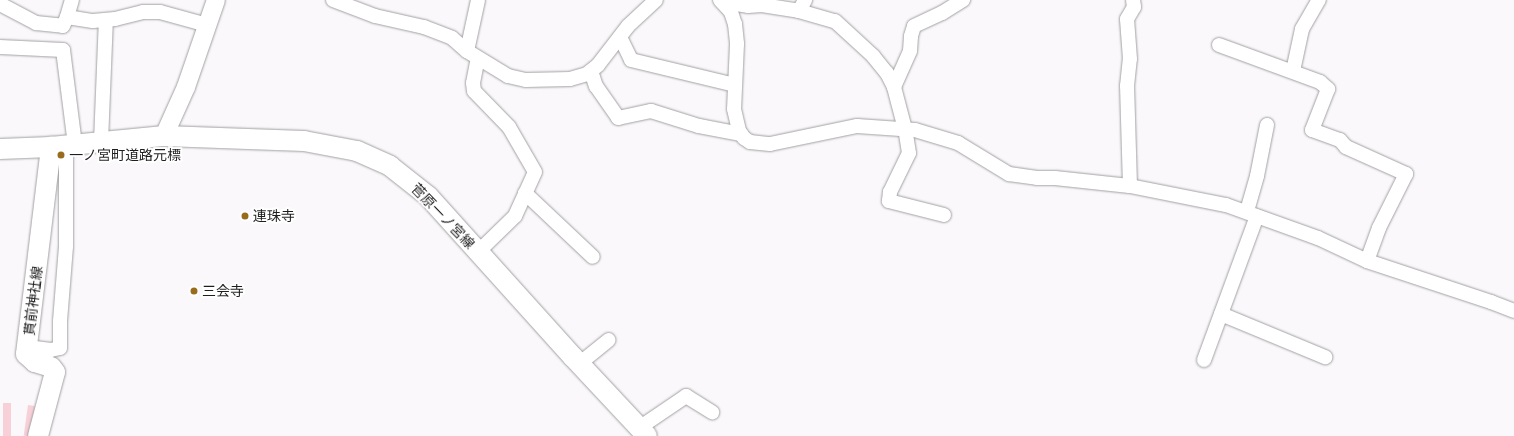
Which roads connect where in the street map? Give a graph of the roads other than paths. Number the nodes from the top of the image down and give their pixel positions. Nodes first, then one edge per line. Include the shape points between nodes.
1 (72, 0) edge
2 (216, 0) edge
3 (333, 0) edge
4 (478, 0) edge
5 (656, 0) edge
6 (785, 0) edge
7 (963, 0) edge
8 (1133, 0) edge
9 (1319, 0) edge
10 (721, 1) edge
11 (764, 3) edge
12 (0, 4) edge
13 (802, 6) edge
14 (106, 20) junction
15 (65, 21) junction
16 (207, 25) junction
17 (620, 37) junction
18 (1219, 46) dead end
19 (0, 47) edge
20 (63, 50) junction
21 (473, 55) junction
22 (591, 71) junction
23 (1293, 71) junction
24 (735, 85) junction
25 (894, 87) junction
26 (1267, 125) dead end
27 (905, 129) junction
28 (741, 134) junction
29 (164, 136) junction
30 (101, 142) junction
31 (64, 146) junction
32 (0, 149) edge
33 (1130, 186) junction
34 (526, 193) junction
35 (944, 214) dead end
36 (1252, 214) junction
37 (478, 252) junction
38 (593, 257) dead end
39 (1367, 261) junction
40 (1514, 311) edge
41 (1221, 314) junction
42 (609, 340) dead end
43 (27, 347) junction
44 (1325, 357) dead end
45 (1204, 360) dead end
46 (579, 364) junction
47 (712, 412) dead end
48 (643, 432) edge
49 (38, 436) edge

1 - 15 street
2 - 16 street
3 - 21 street via 375,16 424,27 452,38
4 - 21 street
5 - 17 street
6 - 13 street
7 - 25 street via 942,14 914,26 910,51
8 - 33 street via 1134,7 1127,19 1130,60 1127,86
9 - 23 street via 1302,29
10 - 11 street via 748,6
10 - 24 street via 731,12 735,24
11 - 13 street
12 - 15 street via 36,23
13 - 25 street via 835,22 873,56 887,73
14 - 15 street
14 - 16 street via 143,12 160,12
14 - 30 street
15 - 20 street
16 - 29 street via 186,87
17 - 22 street
17 - 24 street via 631,60
18 - 23 street
19 - 20 street
20 - 31 street
21 - 22 street via 508,76 526,80 570,79
21 - 34 street via 474,91 509,127 535,172
22 - 28 street via 596,86 618,118 650,111 699,126
23 - 39 street via 1328,88 1312,130 1340,140 1346,147 1406,174 1379,228
24 - 28 street via 734,109
25 - 27 street
26 - 36 street
27 - 28 street via 857,126 770,144 750,142
27 - 33 street via 958,143 1010,174
27 - 35 street via 909,153 890,192 889,201
29 - 30 main road, 菅原一ノ宮線
29 - 37 main road, 菅原一ノ宮線 via 304,141 358,151 390,166 428,196
30 - 31 main road, 菅原一ノ宮線
31 - 32 main road, 菅原一ノ宮線
31 - 43 main road, 貫前神社線
31 - 43 street via 66,246 60,348 51,350
33 - 36 street via 1226,205
34 - 37 street via 515,216
34 - 38 street
36 - 39 street via 1318,238
36 - 41 street
37 - 46 main road, 菅原一ノ宮線
39 - 40 street
41 - 44 street
41 - 45 street
42 - 46 street
43 - 49 main road, 貫前神社線 via 26,354 36,362 51,367 55,372
46 - 48 main road, 菅原一ノ宮線
47 - 48 street via 686,396

